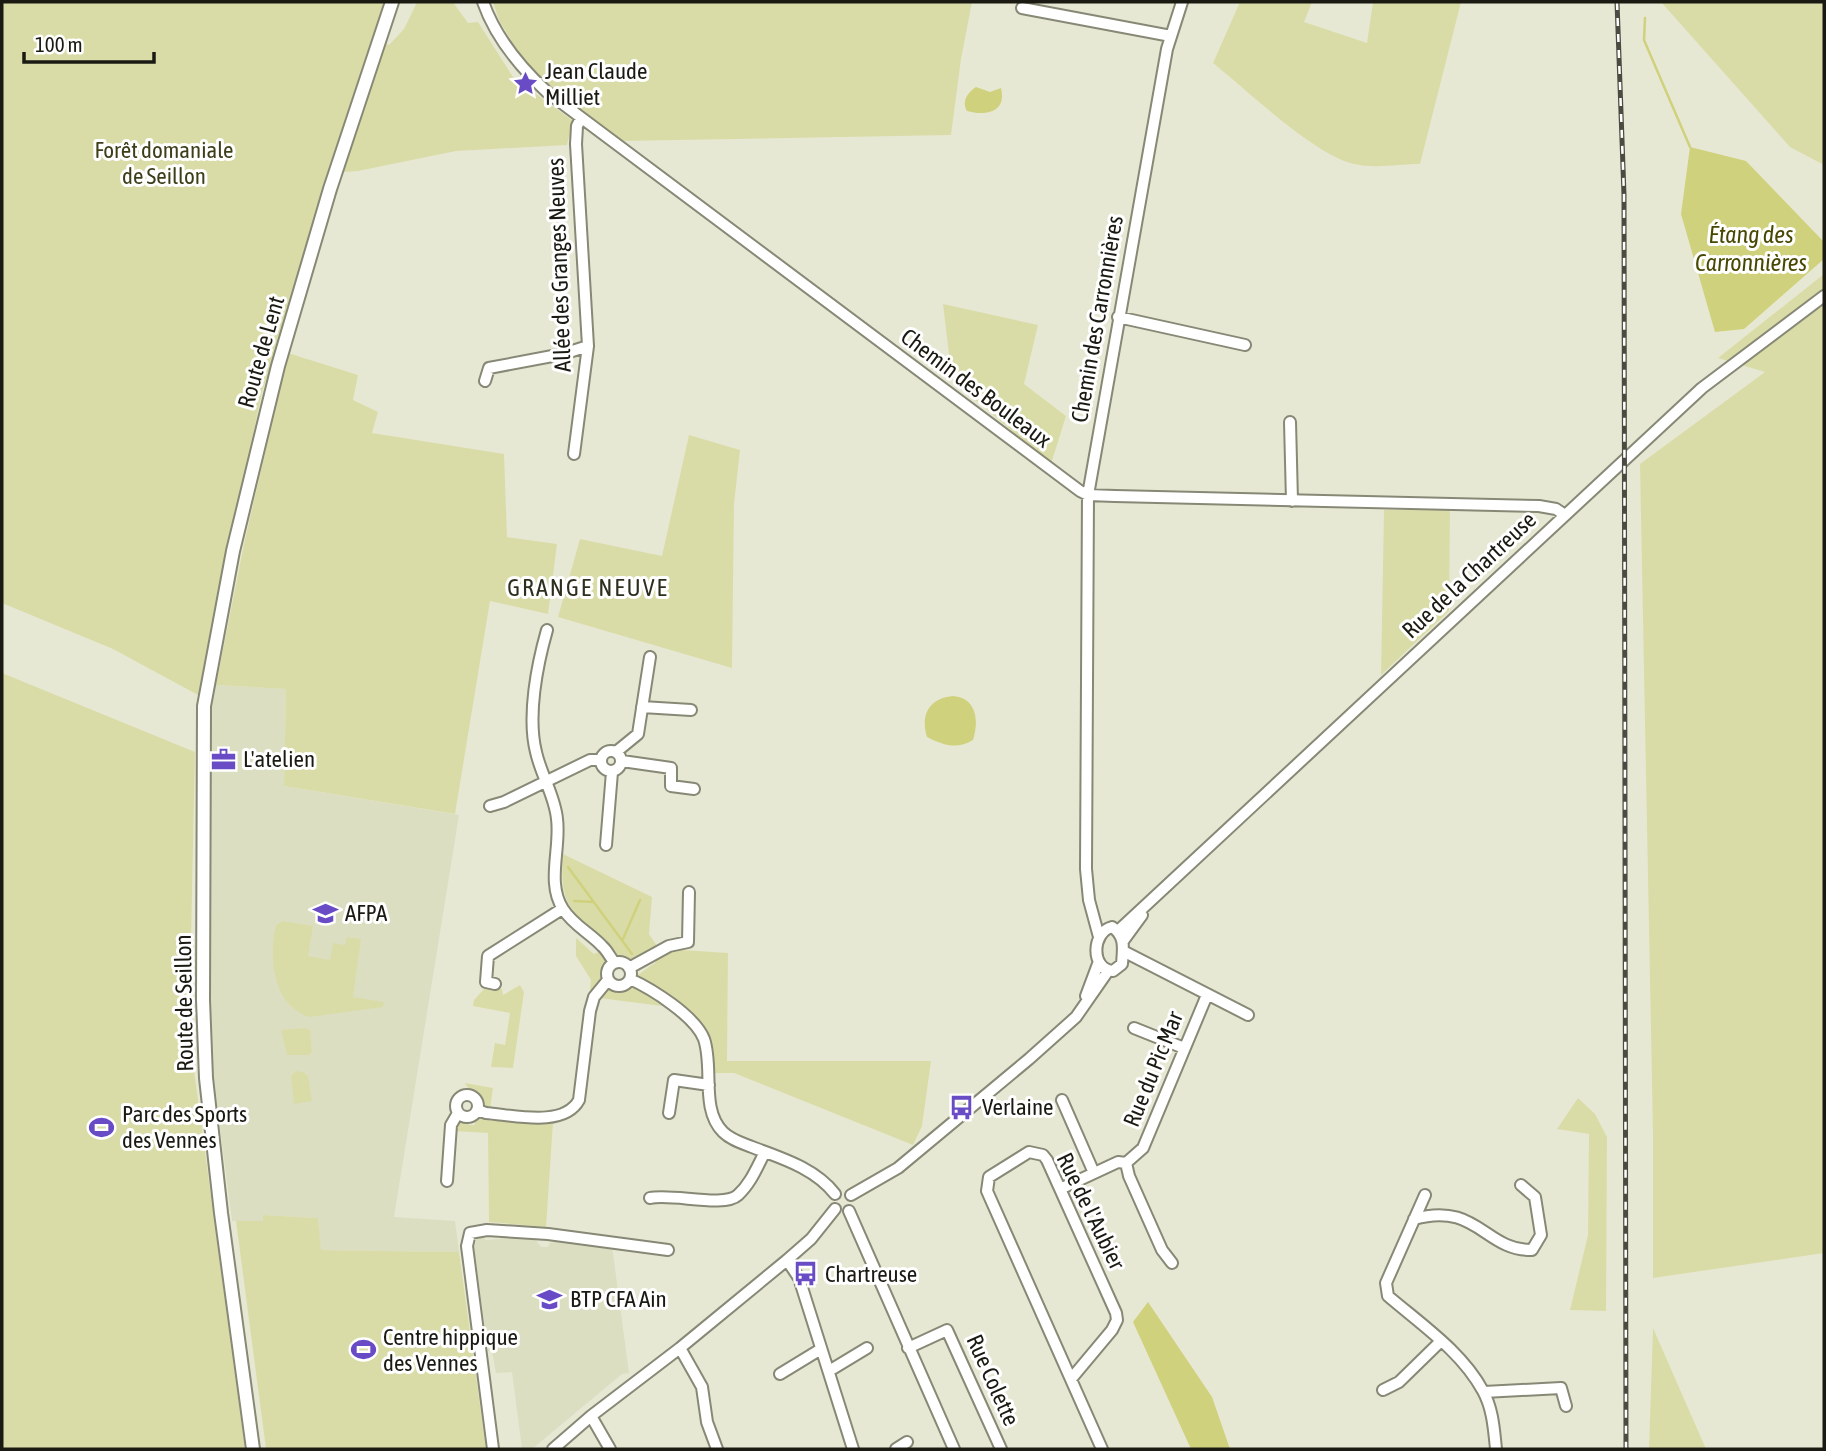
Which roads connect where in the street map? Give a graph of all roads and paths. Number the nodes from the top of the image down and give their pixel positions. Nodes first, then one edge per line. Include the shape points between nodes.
1 (392, 2) edge
2 (483, 2) edge
3 (1182, 2) edge
4 (1023, 8) dead end
5 (1171, 36) junction
6 (581, 118) junction
7 (1824, 296) edge
8 (1118, 317) junction
9 (1245, 345) dead end
10 (588, 346) junction
11 (485, 381) dead end
12 (1290, 422) dead end
13 (574, 454) dead end
14 (1088, 495) junction
15 (1292, 501) junction
16 (1565, 515) junction
17 (547, 630) dead end
18 (650, 657) dead end
19 (642, 707) junction
20 (691, 710) dead end
21 (203, 722) joint
22 (619, 757) junction
23 (601, 760) junction
24 (612, 772) junction
25 (546, 781) junction
26 (694, 789) dead end
27 (490, 806) dead end
28 (606, 845) dead end
29 (690, 892) dead end
30 (562, 909) junction
31 (1103, 933) junction
32 (1121, 941) junction
33 (615, 963) junction
34 (1098, 964) junction
35 (1122, 964) junction
36 (1108, 971) junction
37 (1162, 971) junction
38 (630, 973) junction
39 (608, 980) junction
40 (495, 984) dead end
41 (1207, 995) junction
42 (1248, 1015) dead end
43 (1076, 1017) junction
44 (1134, 1028) dead end
45 (1184, 1048) junction
46 (709, 1084) junction
47 (1062, 1100) dead end
48 (477, 1110) junction
49 (458, 1113) junction
50 (669, 1113) dead end
51 (765, 1152) junction
52 (1126, 1163) junction
53 (1094, 1173) junction
54 (447, 1181) dead end
55 (1521, 1185) dead end
56 (1060, 1189) junction
57 (835, 1194) junction
58 (851, 1195) junction
59 (1425, 1195) dead end
60 (650, 1198) dead end
61 (835, 1209) junction
62 (849, 1211) junction
63 (1415, 1219) junction
64 (668, 1250) dead end
65 (787, 1260) junction
66 (1172, 1262) dead end
67 (1441, 1341) junction
68 (680, 1348) junction
69 (867, 1348) dead end
70 (908, 1348) junction
71 (821, 1349) junction
72 (829, 1371) junction
73 (780, 1374) dead end
74 (1072, 1379) junction
75 (1383, 1390) dead end
76 (1484, 1392) junction
77 (1566, 1406) dead end
78 (591, 1416) junction
79 (908, 1442) dead end
80 (253, 1449) edge
81 (494, 1449) edge
82 (553, 1449) edge
83 (610, 1449) edge
84 (717, 1449) edge
85 (853, 1449) edge
86 (896, 1449) edge
87 (954, 1449) edge
88 (1001, 1449) edge
89 (1102, 1449) edge
90 (1496, 1449) edge

1 - 21 street, Route de Lent via 278,366 233,551
2 - 6 street, Chemin des Bouleaux via 519,63
3 - 5 street, Chemin des Carronnières
4 - 5 street
5 - 8 street, Chemin des Carronnières
6 - 10 street, Allée des Granges Neuves via 576,144
6 - 14 street, Chemin des Bouleaux
7 - 16 street, Rue de la Chartreuse via 1702,388
8 - 9 street
8 - 14 street, Chemin des Carronnières
10 - 11 street via 489,368
10 - 13 street, Allée des Granges Neuves
12 - 15 street
14 - 15 street
14 - 31 street, Chemin des Carronnières via 1086,869 1088,900
15 - 16 street via 1539,506
16 - 32 street, Rue de la Chartreuse via 1152,897
17 - 25 street via 539,657 531,729
18 - 19 street
19 - 20 street
19 - 22 street via 638,734
21 - 80 street, Route de Seillon via 206,1078
22 - 23 street via 608,751
22 - 24 street via 619,768
22 - 26 street via 671,768 671,786
23 - 24 street
23 - 25 street via 590,760
24 - 28 street
25 - 27 street
25 - 30 street via 557,819 555,872
29 - 38 street via 688,942 669,946
30 - 33 street
30 - 40 street via 488,956 486,982
31 - 32 street via 1112,927
31 - 34 street
32 - 35 street
32 - 37 street
33 - 38 street via 623,963
33 - 39 street via 609,968
34 - 36 street
34 - 43 street
35 - 36 street
35 - 37 street
36 - 43 street
37 - 41 street
38 - 39 street via 621,986
38 - 46 street via 698,1029 706,1048
39 - 48 street via 592,1004 575,1107 552,1118
41 - 42 street
41 - 45 street, Rue du Pic Mar
43 - 58 street via 915,1154
44 - 45 street
45 - 52 street, Rue du Pic Mar via 1143,1148
46 - 50 street via 674,1080
46 - 51 street via 716,1123 724,1133
47 - 53 street
48 - 49 street via 468,1116
48 - 49 street via 475,1099 460,1091
49 - 54 street via 450,1125
51 - 57 street via 814,1175
51 - 60 street via 736,1197
52 - 53 street
52 - 66 street via 1162,1250
53 - 56 street
55 - 63 street via 1535,1196 1541,1235 1532,1250 1517,1251 1451,1215
56 - 74 street, Rue de l'Aubier via 1117,1321
56 - 74 street, Rue de l'Aubier via 1047,1160 1036,1152 995,1173 986,1184
57 - 58 street via 845,1191
57 - 61 street
58 - 62 street
59 - 63 street
61 - 62 street
61 - 65 street
62 - 70 street
63 - 67 street via 1386,1283 1388,1296
64 - 81 street via 548,1234 470,1233 467,1246
65 - 68 street
65 - 71 street via 799,1278
67 - 75 street via 1399,1382
67 - 76 street via 1461,1359
68 - 78 street
68 - 84 street via 702,1387
69 - 72 street
70 - 87 street
70 - 88 street, Rue Colette via 951,1328
71 - 72 street
71 - 73 street
72 - 85 street
74 - 89 street, Rue de l'Aubier
76 - 77 street via 1561,1388
76 - 90 street
78 - 82 street
78 - 83 street
79 - 86 street

